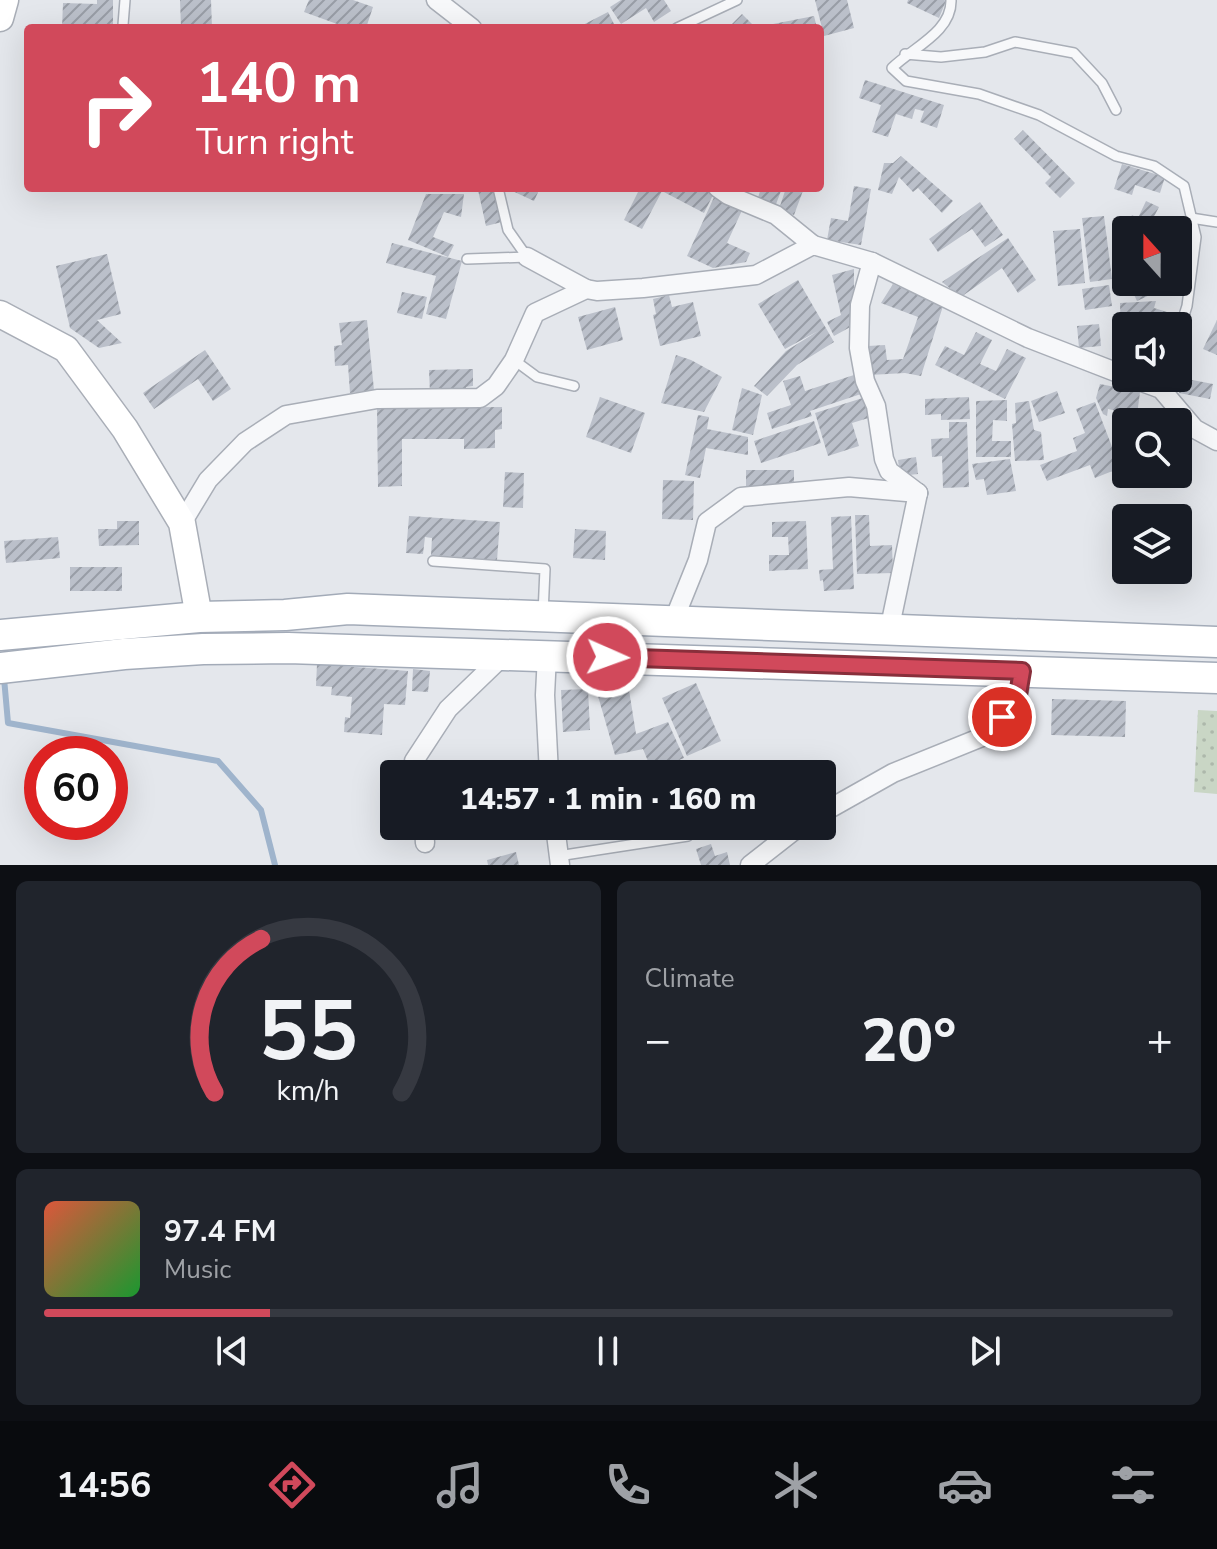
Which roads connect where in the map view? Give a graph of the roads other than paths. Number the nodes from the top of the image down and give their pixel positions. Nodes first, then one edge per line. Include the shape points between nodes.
1 (5, 0) edge
2 (125, 0) edge
3 (737, 0) edge
4 (951, 0) edge
5 (443, 3) edge
6 (0, 18) edge
7 (123, 24) edge
8 (467, 24) edge
9 (686, 24) edge
10 (905, 54) junction
11 (1116, 110) dead end
12 (499, 192) edge
13 (724, 192) edge
14 (1191, 216) edge
15 (1192, 218) edge
16 (1192, 222) edge
17 (1217, 222) edge
18 (813, 245) junction
19 (527, 257) junction
20 (467, 259) dead end
21 (872, 262) junction
22 (1192, 268) edge
23 (586, 289) junction
24 (0, 314) edge
25 (514, 360) junction
26 (1112, 370) edge
27 (574, 386) dead end
28 (1169, 392) edge
29 (1217, 441) edge
30 (918, 493) junction
31 (182, 523) junction
32 (433, 561) dead end
33 (285, 615) junction
34 (199, 617) junction
35 (543, 617) junction
36 (673, 622) junction
37 (128, 623) junction
38 (889, 631) junction
39 (0, 635) edge
40 (1217, 642) edge
41 (288, 648) junction
42 (133, 654) junction
43 (505, 654) junction
44 (547, 655) junction
45 (0, 668) edge
46 (1022, 671) junction
47 (1217, 678) edge
48 (415, 760) edge
49 (548, 760) edge
50 (836, 805) edge
51 (557, 840) edge
52 (666, 840) edge
53 (782, 840) edge
54 (559, 860) edge
55 (750, 865) edge

1 - 6 street
2 - 7 lane
3 - 9 lane
4 - 10 lane via 941,29
5 - 8 street
10 - 11 lane via 941,57 1015,42 1074,53 1102,83
10 - 14 lane via 892,68 906,81 979,94 1039,115 1116,156 1154,166 1184,186
12 - 19 lane via 508,230
13 - 18 street via 776,215
15 - 17 lane
16 - 22 lane
18 - 21 street
18 - 23 street via 756,275
19 - 20 lane
19 - 23 street
21 - 26 street via 1028,338
21 - 30 street via 860,305 865,381 876,406 889,471
23 - 25 street via 535,313
24 - 31 street via 66,349 125,429
25 - 27 lane via 537,377
25 - 31 street via 480,398 377,399 286,415 245,442 208,480
28 - 29 street via 1195,429
30 - 36 street via 849,487 741,497 707,522
30 - 38 street
31 - 34 street
32 - 35 lane via 545,569
33 - 34 main road
33 - 35 main road via 348,609
33 - 41 main road
34 - 37 main road
35 - 36 main road
36 - 38 main road
37 - 39 main road
37 - 42 main road
38 - 40 main road
41 - 42 main road
41 - 43 main road
42 - 45 main road
43 - 44 main road
43 - 48 street via 448,709
44 - 46 main road
44 - 49 street
46 - 47 main road
46 - 50 street via 1017,700 987,735 893,773
51 - 54 street
52 - 54 lane
53 - 55 street

